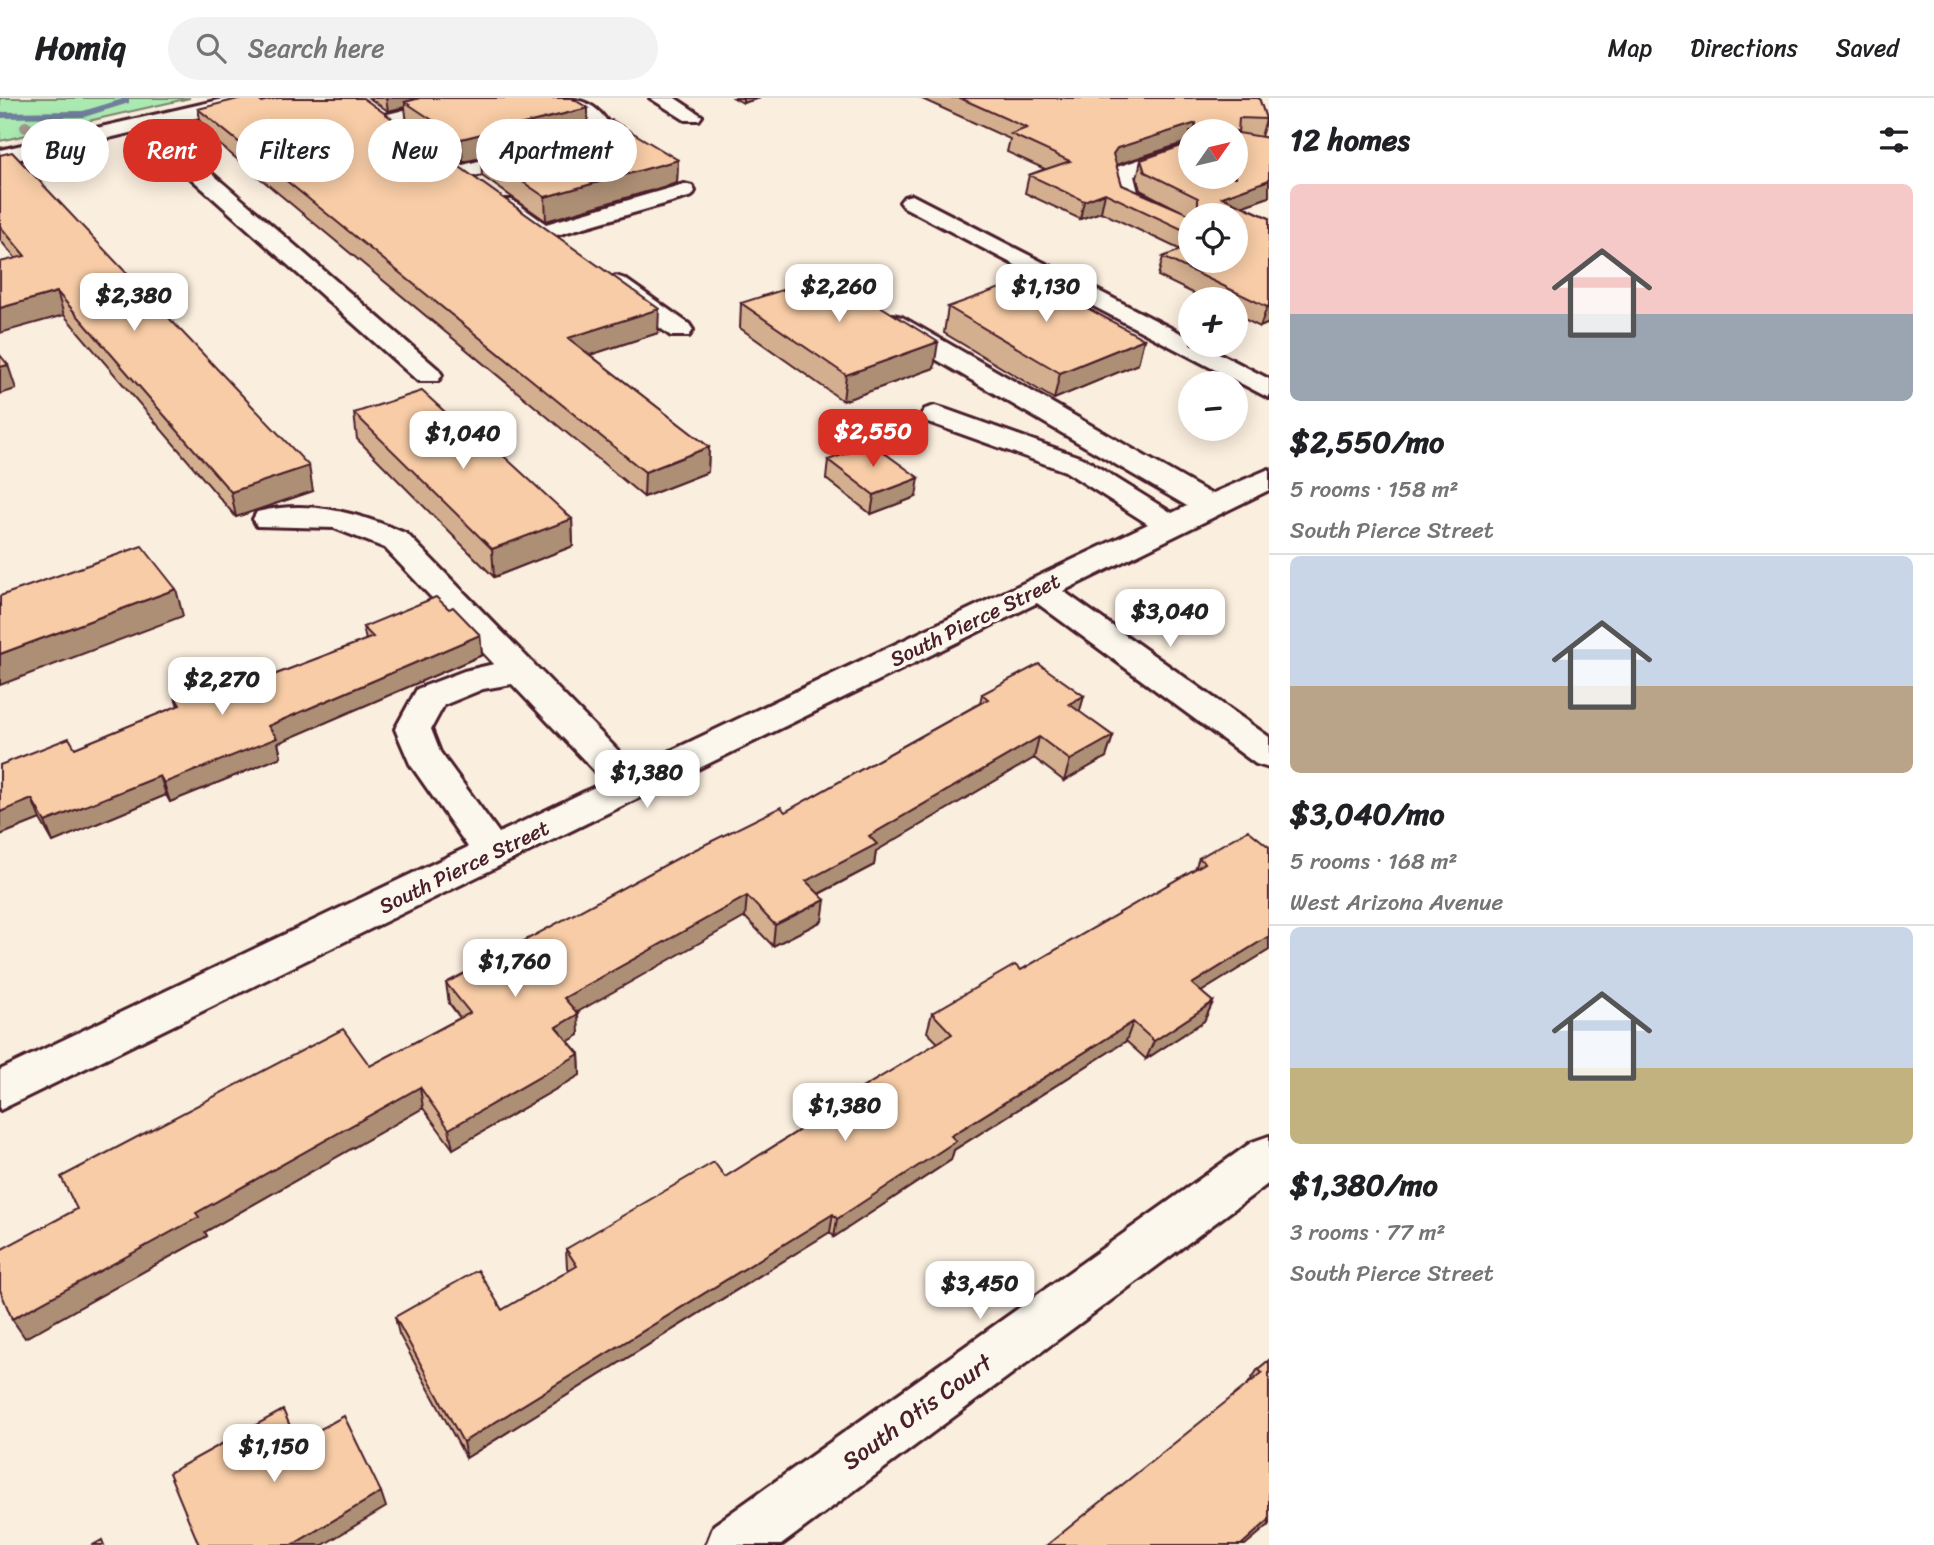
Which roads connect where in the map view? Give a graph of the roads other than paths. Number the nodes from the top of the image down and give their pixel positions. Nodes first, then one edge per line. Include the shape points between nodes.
1 (254, 98) edge
2 (478, 98) edge
3 (561, 98) edge
4 (660, 98) edge
5 (362, 106) edge
6 (692, 116) dead end
7 (164, 119) edge
8 (380, 119) edge
9 (391, 119) edge
10 (123, 128) edge
11 (1178, 154) edge
12 (0, 157) edge
13 (462, 172) edge
14 (462, 175) edge
15 (208, 182) edge
16 (684, 191) dead end
17 (912, 202) dead end
18 (1178, 221) edge
19 (543, 232) junction
20 (564, 247) edge
21 (595, 270) edge
22 (891, 322) edge
23 (680, 330) dead end
24 (428, 375) dead end
25 (1269, 390) edge
26 (935, 415) dead end
27 (1269, 478) edge
28 (1209, 506) junction
29 (268, 519) dead end
30 (1170, 525) junction
31 (1039, 589) junction
32 (522, 671) junction
33 (1269, 755) edge
34 (630, 786) junction
35 (493, 853) junction
36 (0, 1091) edge
37 (1269, 1156) edge
38 (734, 1545) edge

1 - 7 street
2 - 9 street
3 - 13 street via 596,117 604,135
4 - 6 street
5 - 8 street
10 - 12 street
11 - 18 street via 1122,173 1127,196
14 - 19 street
15 - 24 street
16 - 19 street
17 - 25 street
19 - 20 street
21 - 23 street
22 - 28 street
26 - 30 street via 1074,465
27 - 28 street, South Pierce Street
28 - 30 street, South Pierce Street
29 - 32 street via 309,514 341,519 396,541
30 - 31 street, South Pierce Street
31 - 33 street
31 - 34 street, South Pierce Street
32 - 34 street
32 - 35 street via 476,679 430,697 413,729 423,755
34 - 35 street, South Pierce Street
35 - 36 street, South Pierce Street
37 - 38 street, South Otis Court

